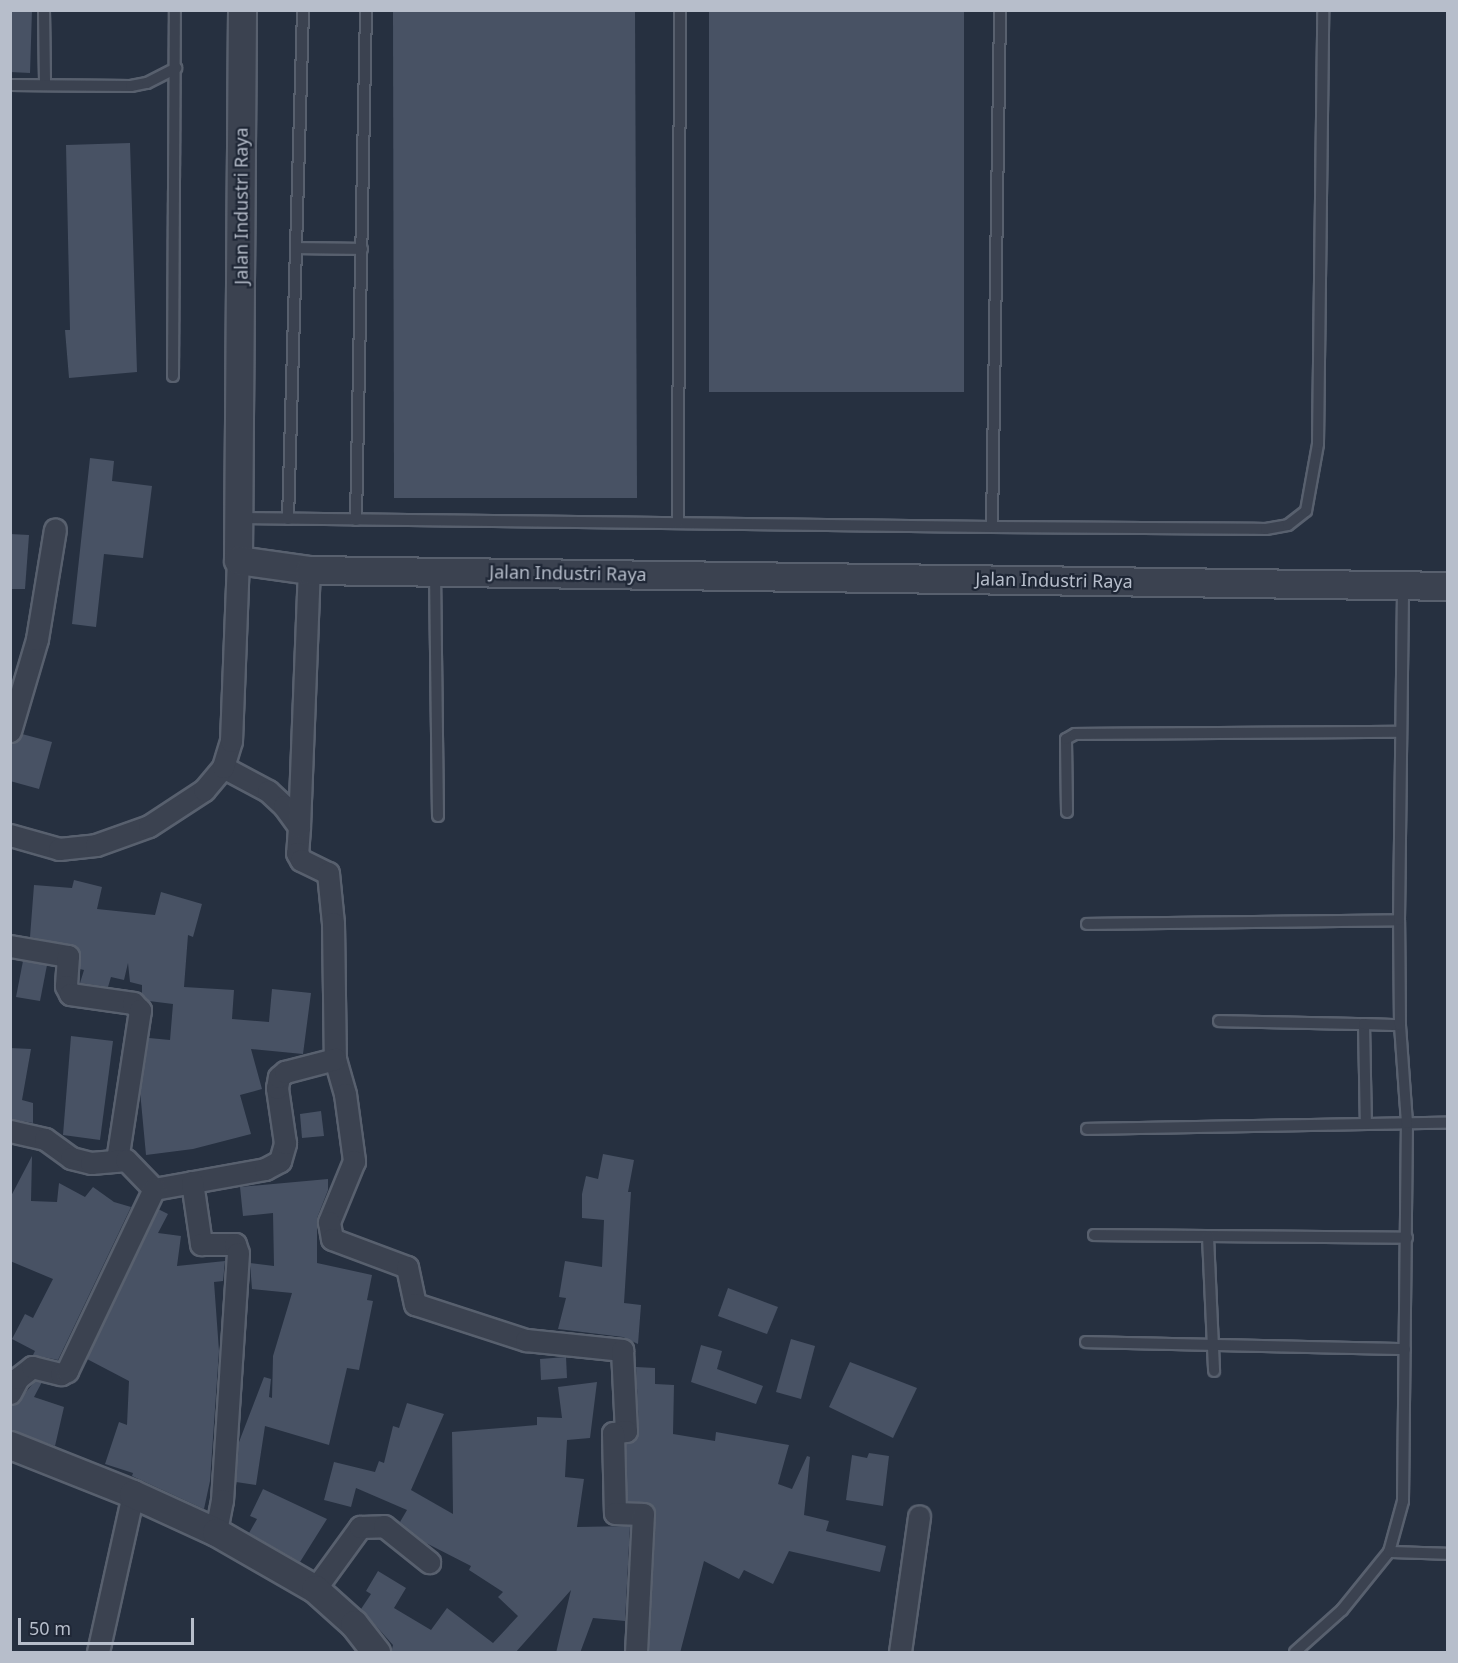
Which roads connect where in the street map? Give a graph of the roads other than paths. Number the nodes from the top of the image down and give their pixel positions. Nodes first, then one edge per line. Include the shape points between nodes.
1 (44, 10) edge
2 (175, 10) edge
3 (242, 10) edge
4 (303, 10) edge
5 (366, 10) edge
6 (680, 10) edge
7 (1000, 10) edge
8 (1323, 10) edge
9 (176, 68) junction
10 (10, 85) edge
11 (45, 85) junction
12 (298, 248) junction
13 (362, 249) junction
14 (173, 376) dead end
15 (240, 518) junction
16 (288, 519) junction
17 (356, 520) junction
18 (678, 523) junction
19 (992, 527) junction
20 (55, 529) dead end
21 (238, 560) junction
22 (309, 570) junction
23 (435, 571) junction
24 (1403, 584) junction
25 (1448, 586) edge
26 (10, 731) edge
27 (1400, 732) junction
28 (223, 767) junction
29 (1067, 812) dead end
30 (438, 816) dead end
31 (299, 827) junction
32 (10, 834) edge
33 (1399, 920) junction
34 (1087, 924) dead end
35 (10, 946) edge
36 (1219, 1021) dead end
37 (1364, 1024) junction
38 (1400, 1025) junction
39 (335, 1059) junction
40 (1407, 1123) junction
41 (1366, 1124) junction
42 (1448, 1124) edge
43 (1087, 1129) dead end
44 (10, 1131) edge
45 (117, 1160) junction
46 (192, 1182) junction
47 (153, 1189) junction
48 (1094, 1235) dead end
49 (1208, 1237) junction
50 (1407, 1238) junction
51 (1086, 1342) dead end
52 (1215, 1343) junction
53 (1405, 1349) junction
54 (1214, 1371) dead end
55 (10, 1393) edge
56 (10, 1445) edge
57 (134, 1494) junction
58 (919, 1516) dead end
59 (216, 1532) junction
60 (1389, 1552) junction
61 (1448, 1554) edge
62 (429, 1562) dead end
63 (315, 1589) junction
64 (98, 1653) edge
65 (376, 1653) edge
66 (636, 1653) edge
67 (900, 1653) edge
68 (1295, 1653) edge

1 - 11 lane
2 - 9 lane
3 - 15 street, Jalan Industri Raya
4 - 12 lane
5 - 13 lane
6 - 18 lane
7 - 19 lane
8 - 19 lane via 1318,444 1306,511 1288,525 1266,529
9 - 11 lane via 147,83 131,86
9 - 14 lane
10 - 11 lane
12 - 13 lane
12 - 16 lane
13 - 17 lane
15 - 16 lane
15 - 21 street, Jalan Industri Raya
16 - 17 lane
17 - 18 lane
18 - 19 lane
20 - 26 street via 37,639
21 - 22 street, Jalan Industri Raya
21 - 28 street via 231,741
22 - 23 street, Jalan Industri Raya
22 - 31 street
23 - 24 street, Jalan Industri Raya
23 - 30 lane
24 - 25 street, Jalan Industri Raya
24 - 27 lane
27 - 29 lane via 1075,734 1066,739
27 - 33 lane
28 - 31 street via 268,791
28 - 32 street via 204,790 126,836 96,845 59,849
31 - 39 street via 297,853 301,860 328,873
33 - 34 lane
33 - 38 lane
35 - 45 street via 68,956 66,986 70,994 133,1002 140,1010
36 - 37 lane
37 - 38 lane
37 - 41 lane
38 - 40 lane
39 - 46 street via 279,1077 285,1143 280,1161 265,1169
39 - 66 street via 345,1094 354,1161 329,1222 332,1239 408,1267 415,1304 526,1340 622,1350 626,1431 613,1433 615,1513 643,1514
40 - 41 lane
40 - 42 lane
40 - 50 lane
41 - 43 lane
44 - 45 street via 45,1139 71,1158 103,1164
45 - 47 street via 135,1166
46 - 47 street
46 - 59 street via 201,1244 236,1244 238,1253 222,1500
47 - 55 street via 67,1371 61,1374 32,1367 18,1378
48 - 49 lane
49 - 50 lane
49 - 52 lane
50 - 53 lane
51 - 52 lane
52 - 53 lane
52 - 54 lane
53 - 60 lane via 1403,1501
56 - 57 street
57 - 59 street
57 - 64 street
58 - 67 street
59 - 63 street
60 - 61 lane
60 - 68 lane via 1342,1610
62 - 63 street via 384,1526 360,1527
63 - 65 street via 354,1624

